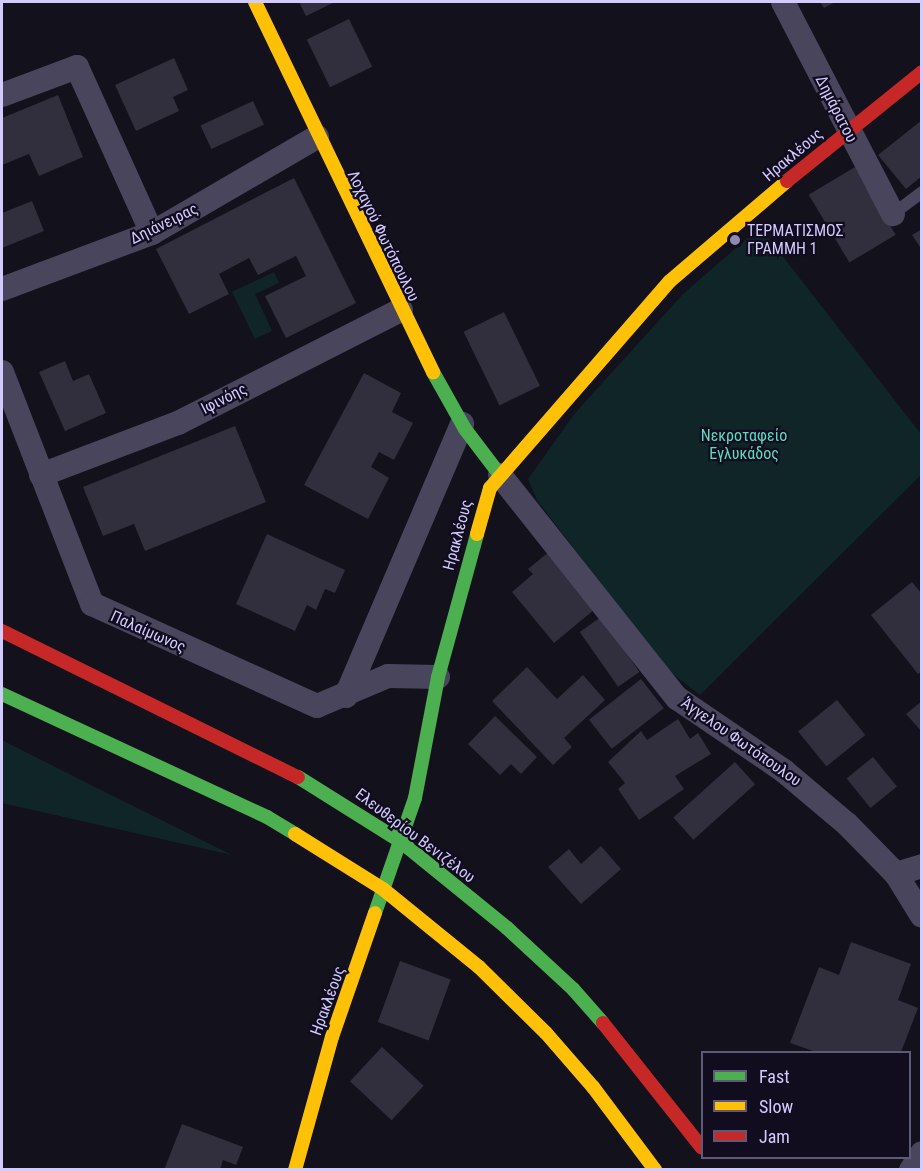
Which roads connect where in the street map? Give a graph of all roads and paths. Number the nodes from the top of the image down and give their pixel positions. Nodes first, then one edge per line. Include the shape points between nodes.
1 (255, 2) edge
2 (783, 2) edge
3 (921, 72) edge
4 (2, 95) edge
5 (846, 131) junction
6 (317, 138) junction
7 (921, 192) edge
8 (892, 214) joint
9 (152, 233) junction
10 (2, 290) edge
11 (401, 310) junction
12 (2, 372) edge
13 (462, 424) junction
14 (41, 475) junction
15 (500, 475) junction
16 (2, 631) edge
17 (438, 677) junction
18 (2, 694) edge
19 (346, 696) junction
20 (400, 841) junction
21 (921, 866) edge
22 (896, 874) junction
23 (383, 889) junction
24 (921, 916) edge
25 (701, 1147) edge
26 (921, 1153) edge
27 (295, 1170) edge
28 (655, 1170) edge
29 (911, 1170) edge

1 - 6 main road, Λοχαγού Φωτόπουλου
2 - 5 street, Δημάρατου
3 - 5 main road, Ηρακλέους
4 - 9 street via 77,67
5 - 8 street, Δημάρατου
5 - 15 main road, Ηρακλέους via 670,281
6 - 9 street, Δηιάνειρας
6 - 11 main road, Λοχαγού Φωτόπουλου
7 - 8 lane
9 - 10 street, Δηιάνειρας
11 - 13 main road, Λοχαγού Φωτόπουλου
11 - 14 street, Ιφινόης via 178,423
12 - 14 street, Παλαίμωνος
13 - 15 main road, Λοχαγού Φωτόπουλου
13 - 19 street
14 - 19 street, Παλαίμωνος via 92,604 317,706
15 - 17 main road, Ηρακλέους via 483,500
15 - 22 street, Άγγελου Φωτόπουλου via 677,698 784,771 847,824
16 - 20 main road, Ελευθερίου Βενιζέλου via 273,763 363,814
17 - 19 street, Παλαίμωνος via 388,676
17 - 20 main road, Ηρακλέους via 415,798
18 - 23 main road via 267,817
20 - 23 main road, Ηρακλέους
20 - 25 main road, Ελευθερίου Βενιζέλου via 507,928 573,989 638,1063
21 - 22 street
22 - 24 street, Άγγελου Φωτόπουλου
23 - 27 main road, Ηρακλέους via 332,1037
23 - 28 main road via 471,960 539,1026 593,1087
26 - 29 street

